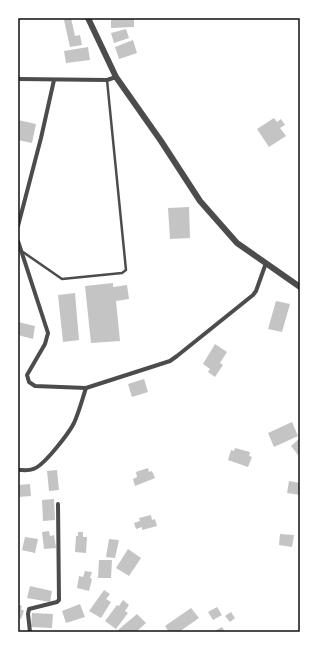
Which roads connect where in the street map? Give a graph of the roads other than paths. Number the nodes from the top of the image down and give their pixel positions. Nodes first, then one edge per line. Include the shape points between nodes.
1 (88, 18) edge
2 (116, 77) junction
3 (18, 79) edge
4 (54, 80) junction
5 (107, 80) junction
6 (18, 226) edge
7 (18, 241) edge
8 (21, 251) junction
9 (266, 263) junction
10 (300, 287) edge
11 (86, 388) junction
12 (18, 470) edge
13 (58, 504) dead end
14 (30, 632) edge

1 - 2 street
2 - 5 street
2 - 9 street via 200,201 237,243
3 - 4 street
4 - 5 street
4 - 6 street
5 - 8 lane via 126,270 122,273 62,279
7 - 8 street
8 - 11 street via 48,333 45,344 28,371 28,382 35,386
9 - 10 street
9 - 11 street via 253,295 177,356 164,364
11 - 12 street via 72,427 46,459 33,469
13 - 14 street via 59,600 29,609

